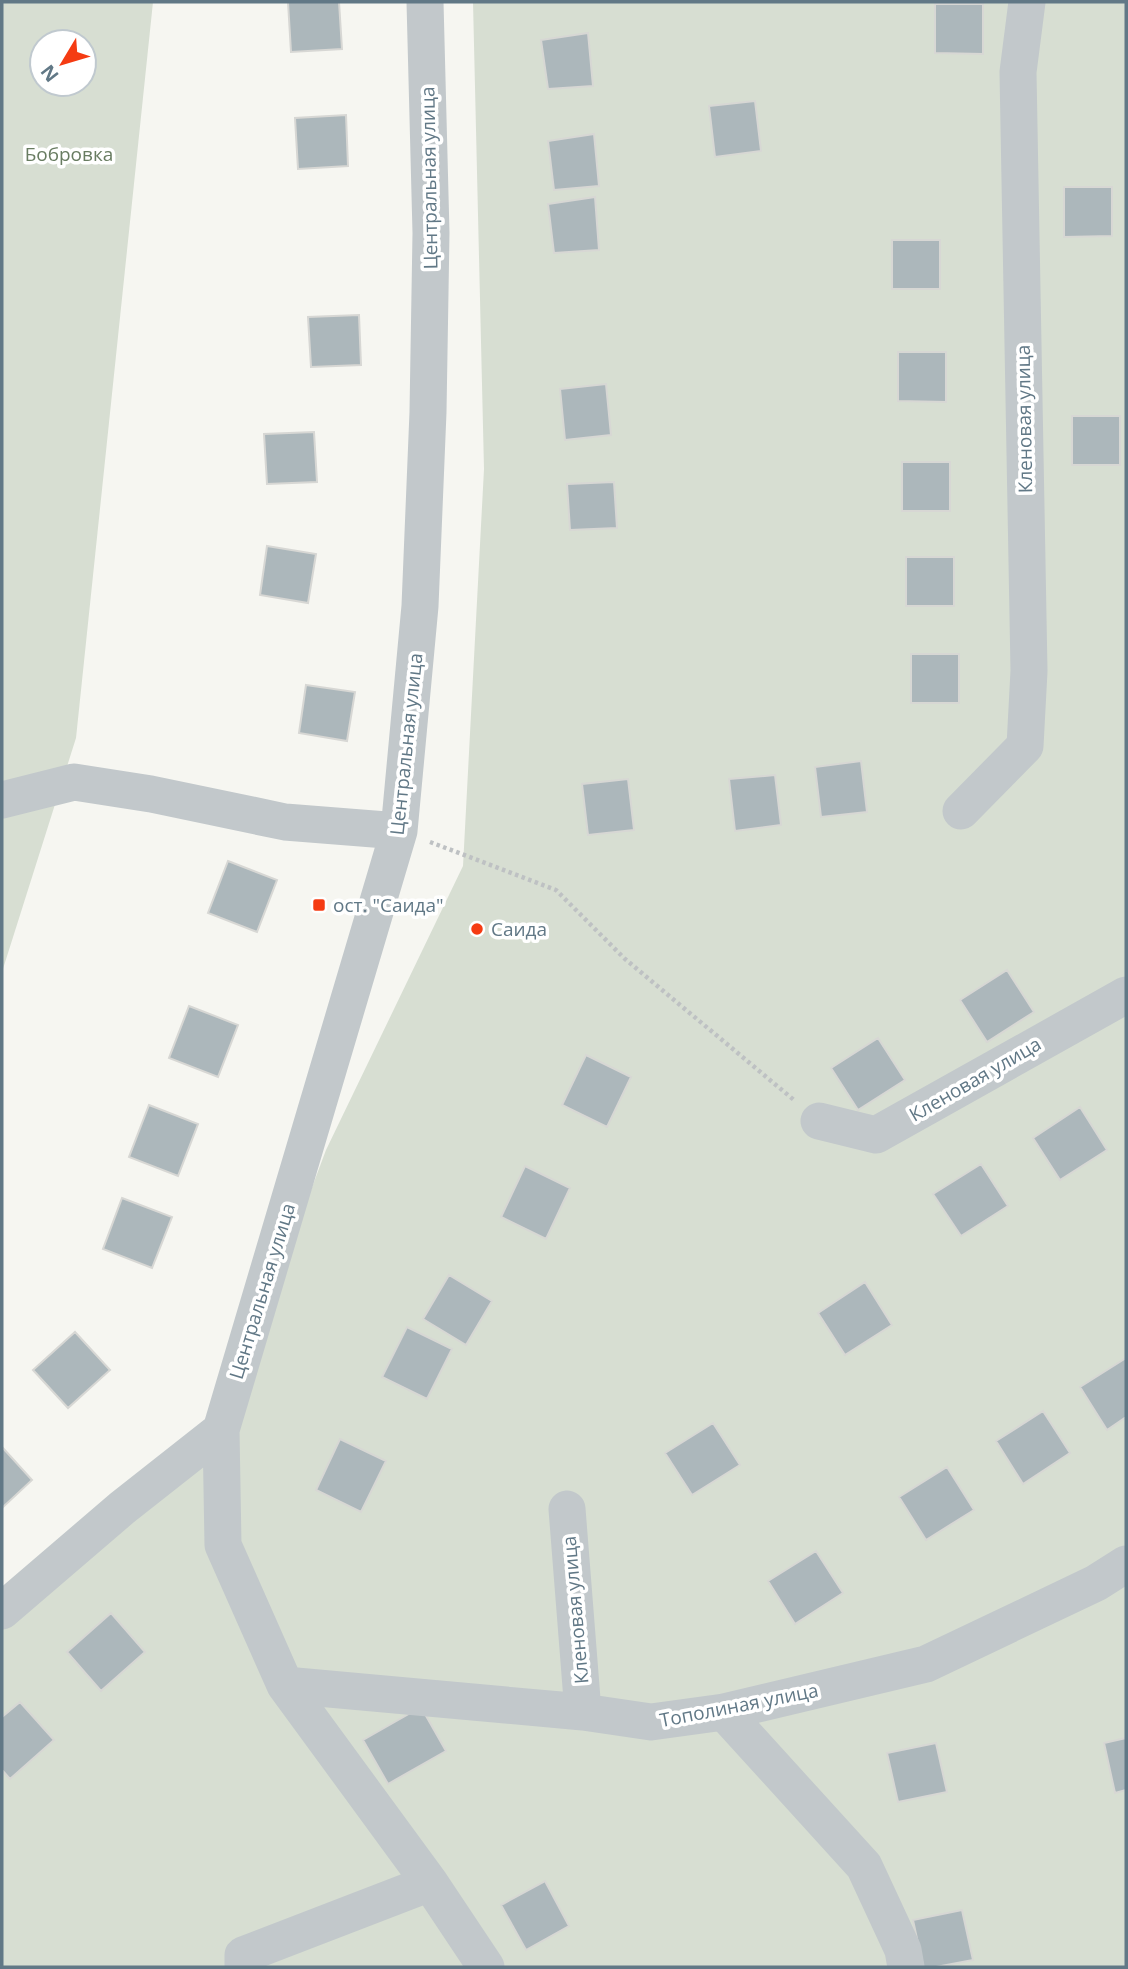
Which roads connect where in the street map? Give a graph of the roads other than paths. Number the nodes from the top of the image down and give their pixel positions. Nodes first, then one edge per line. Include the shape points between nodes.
1 (425, 2) edge
2 (1027, 2) edge
3 (2, 800) edge
4 (961, 811) dead end
5 (400, 831) junction
6 (1126, 995) edge
7 (819, 1121) road end
8 (221, 1430) junction
9 (566, 1509) dead end
10 (1126, 1564) edge
11 (2, 1611) edge
12 (285, 1685) junction
13 (583, 1712) junction
14 (724, 1712) junction
15 (430, 1883) junction
16 (243, 1967) edge
17 (486, 1967) edge
18 (906, 1967) edge

1 - 5 street, Центральная улица via 431,233 428,412 420,606
2 - 4 street, Кленовая улица via 1018,72 1029,671 1025,746
3 - 5 street via 74,782 285,822
5 - 8 street, Центральная улица
6 - 7 street, Кленовая улица via 876,1135
8 - 11 street
8 - 12 street, Центральная улица via 223,1545
9 - 13 street, Кленовая улица
10 - 14 street, Тополиная улица via 1096,1583 926,1664
12 - 13 street, Тополиная улица
12 - 15 street, Центральная улица
13 - 14 street, Тополиная улица via 651,1722
14 - 18 street via 864,1866 903,1950
15 - 16 street via 243,1955
15 - 17 street, Центральная улица

